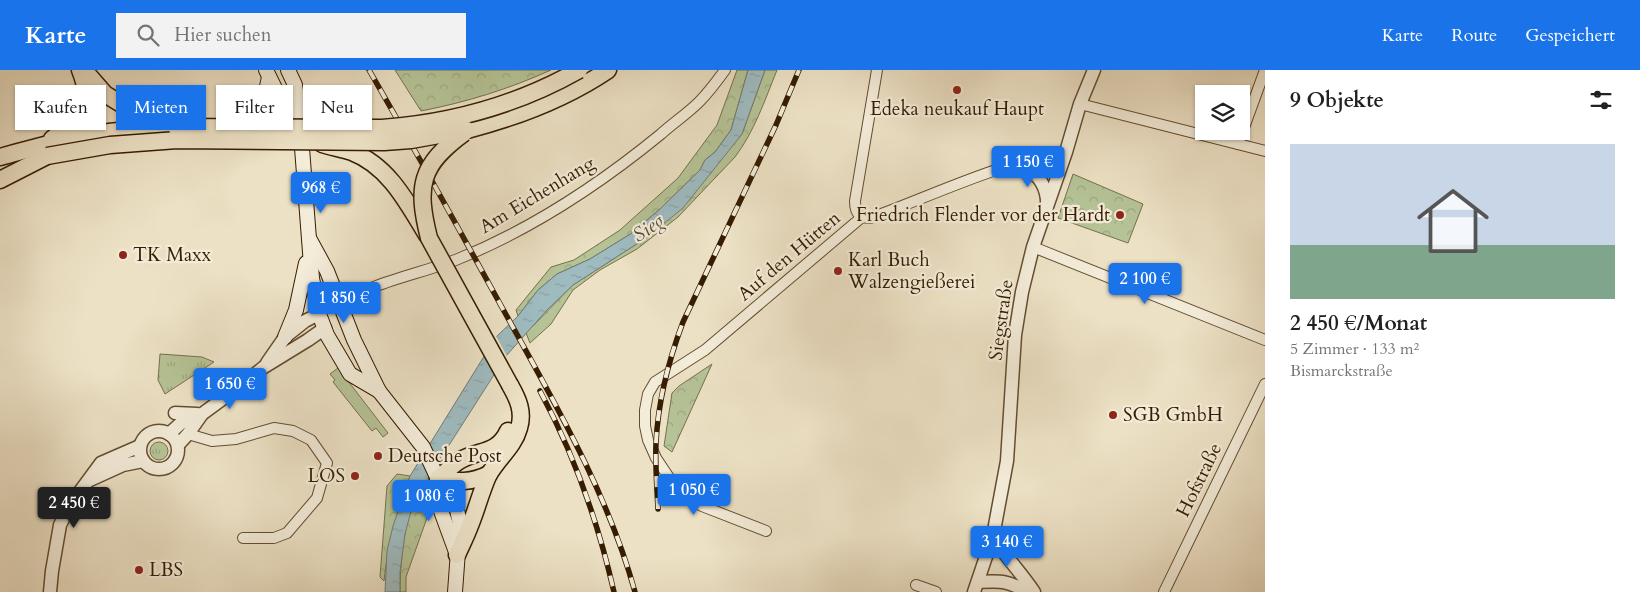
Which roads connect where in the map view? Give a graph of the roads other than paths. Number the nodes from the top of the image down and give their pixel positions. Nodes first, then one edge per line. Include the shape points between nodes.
1 (80, 70) edge
2 (84, 70) edge
3 (288, 70) edge
4 (579, 70) edge
5 (608, 70) edge
6 (725, 70) edge
7 (877, 70) edge
8 (1094, 70) edge
9 (1265, 70) edge
10 (267, 73) edge
11 (116, 101) edge
12 (1080, 104) junction
13 (206, 127) edge
14 (135, 130) edge
15 (468, 130) junction
16 (305, 136) junction
17 (1238, 144) junction
18 (47, 150) junction
19 (1265, 151) edge
20 (1066, 152) junction
21 (0, 158) edge
22 (1007, 167) junction
23 (0, 169) edge
24 (0, 180) edge
25 (1047, 211) junction
26 (862, 217) junction
27 (309, 238) junction
28 (429, 238) junction
29 (1033, 247) junction
30 (339, 305) junction
31 (318, 314) junction
32 (324, 328) junction
33 (285, 337) junction
34 (1265, 340) edge
35 (264, 367) junction
36 (1265, 384) edge
37 (378, 391) junction
38 (175, 413) dead end
39 (202, 414) junction
40 (169, 434) junction
41 (188, 434) junction
42 (178, 445) junction
43 (140, 446) junction
44 (143, 461) junction
45 (492, 462) junction
46 (438, 480) junction
47 (88, 482) junction
48 (766, 531) dead end
49 (993, 536) junction
50 (243, 538) dead end
51 (457, 555) junction
52 (916, 585) dead end
53 (977, 589) edge
54 (50, 592) edge
55 (455, 592) edge
56 (936, 592) edge
57 (1027, 592) edge
58 (1034, 592) edge
59 (1164, 592) edge

1 - 18 highway via 86,93 85,106 79,118
2 - 11 highway via 105,94
3 - 16 main road via 295,85
4 - 13 highway, bridge via 535,92 491,108 409,126
5 - 15 highway via 547,104
6 - 30 street, Am Eichenhang via 699,102 635,155 569,201 469,254 431,270 364,290
7 - 26 street via 855,201 855,208
8 - 12 street, Siegstraße
9 - 17 street
10 - 16 main road via 287,113
12 - 17 street
12 - 20 street, Siegstraße
14 - 18 highway via 107,132
15 - 16 highway, bridge via 384,142
15 - 28 highway, bridge via 441,152 425,177 421,200
16 - 18 highway, bridge via 177,140
16 - 27 main road
16 - 28 highway, bridge via 353,152 378,168 400,191
17 - 19 street
18 - 21 highway
18 - 23 highway
18 - 24 highway
20 - 22 street, Auf den Hütten via 1038,156
20 - 25 street, Siegstraße
22 - 25 street via 1023,168 1042,181
22 - 26 street, Auf den Hütten via 876,216
25 - 29 street, Siegstraße
26 - 48 street, Auf den Hütten via 704,350 655,382 648,394 644,426 656,458 686,498
27 - 30 main road via 327,271
27 - 31 main road
27 - 33 main road via 296,310
28 - 45 highway, bridge via 518,399 521,410 519,429 514,440
29 - 34 street
29 - 49 street, Siegstraße via 1015,335 1006,461
30 - 31 main road
30 - 32 main road
30 - 37 main road
31 - 32 main road
31 - 33 street
32 - 35 street
32 - 37 main road via 350,374
33 - 35 street
35 - 39 street
36 - 59 street, Hofstraße
37 - 46 main road via 424,447
38 - 39 street
39 - 40 street via 181,423
39 - 41 street
40 - 42 street
40 - 43 street via 156,431 149,434
41 - 42 street
41 - 50 street via 212,441 236,439 274,428 293,431 311,440 328,463 317,498 287,533 274,538
42 - 44 street via 177,456 167,468 153,469
43 - 44 street
43 - 47 street via 102,463
44 - 47 street via 123,465
45 - 46 highway via 460,460
45 - 46 highway via 477,480
45 - 51 highway
46 - 51 main road via 456,505 460,524
47 - 54 street via 70,505 60,525
49 - 53 street, Siegstraße
49 - 58 street via 1002,553
51 - 55 main road
52 - 56 street
53 - 57 street via 1006,582

